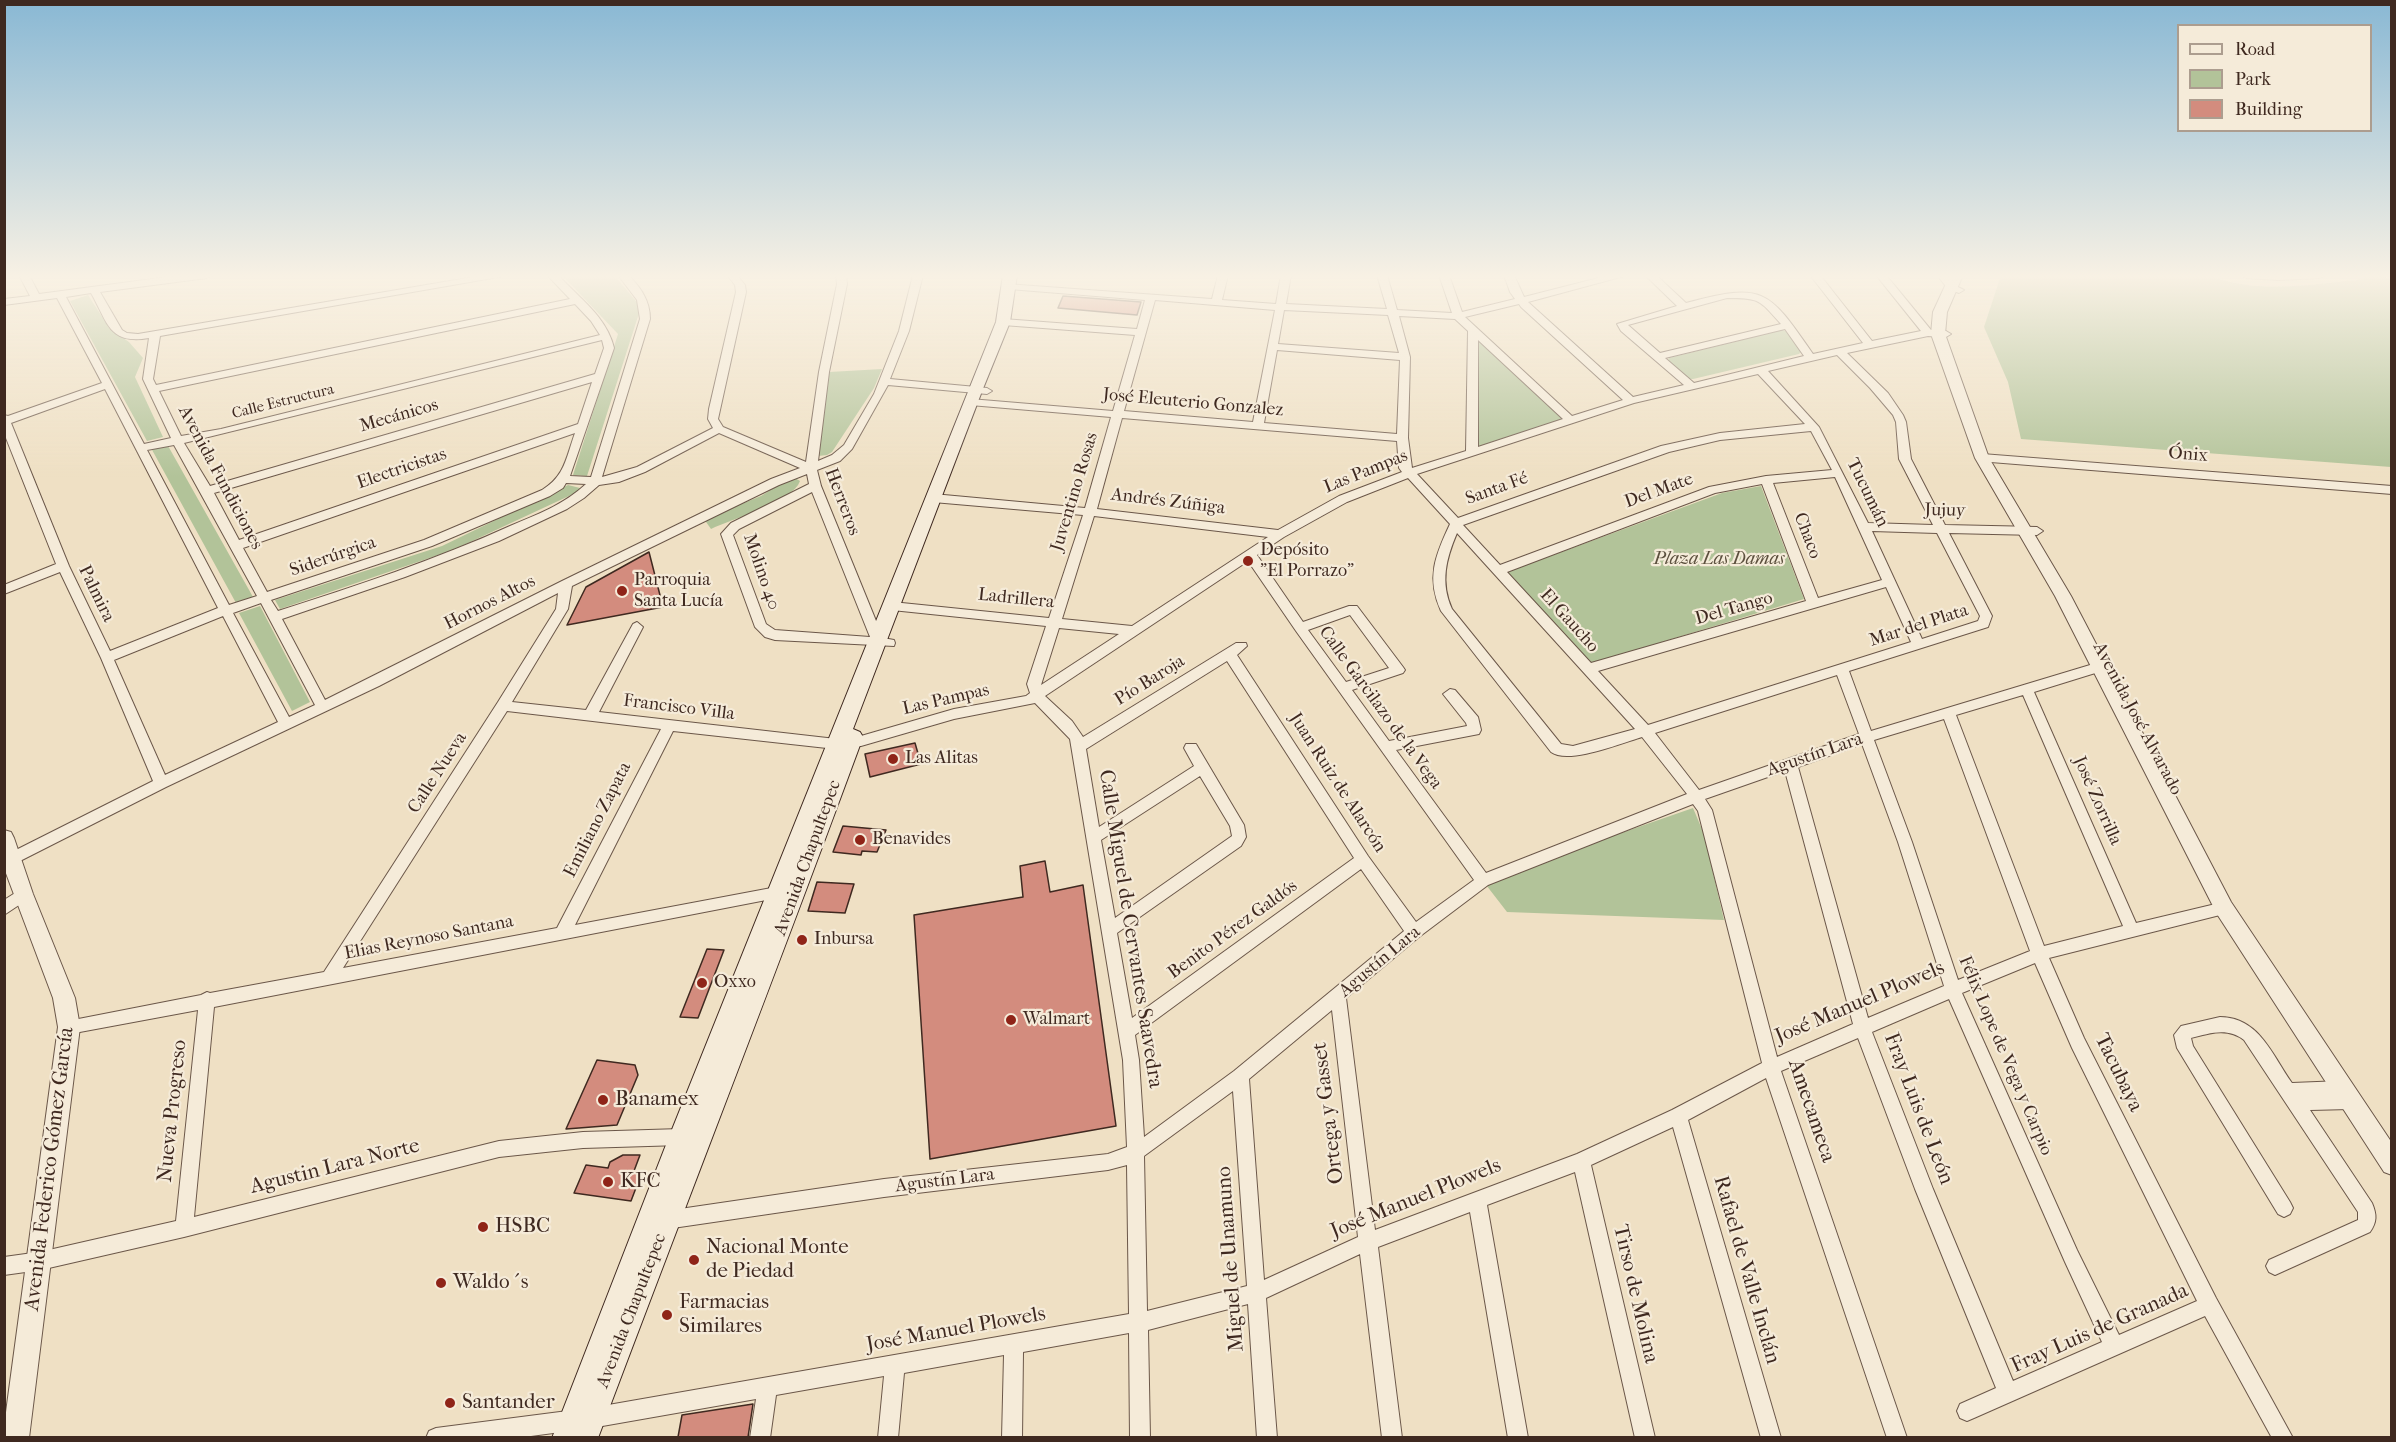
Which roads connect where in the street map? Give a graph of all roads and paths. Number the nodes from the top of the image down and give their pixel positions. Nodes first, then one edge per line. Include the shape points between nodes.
1 (85, 342) edge
2 (154, 342) edge
3 (377, 342) edge
4 (581, 342) edge
5 (608, 342) edge
6 (638, 342) edge
7 (729, 342) edge
8 (830, 342) edge
9 (900, 342) edge
10 (1000, 342) edge
11 (1138, 342) edge
12 (1274, 342) edge
13 (1401, 342) edge
14 (1473, 342) edge
15 (1485, 342) edge
16 (1566, 342) edge
17 (1641, 342) edge
18 (1718, 342) edge
19 (1800, 342) edge
20 (1868, 342) edge
21 (1887, 342) edge
22 (1942, 342) edge
23 (1870, 345) junction
24 (1273, 347) junction
25 (1839, 351) junction
26 (1405, 357) junction
27 (1658, 357) junction
28 (1810, 357) junction
29 (1761, 370) junction
30 (600, 376) junction
31 (885, 381) junction
32 (107, 385) junction
33 (1691, 386) junction
34 (152, 389) junction
35 (978, 397) junction
36 (1631, 401) junction
37 (1117, 413) junction
38 (5, 420) edge
39 (1570, 420) junction
40 (1258, 426) junction
41 (580, 427) junction
42 (1814, 427) junction
43 (719, 429) junction
44 (1402, 438) junction
45 (177, 439) junction
46 (140, 448) junction
47 (1472, 452) junction
48 (1987, 459) junction
49 (811, 468) junction
50 (1409, 473) junction
51 (1839, 473) junction
52 (564, 479) junction
53 (1766, 480) junction
54 (595, 482) junction
55 (815, 486) junction
56 (2391, 490) edge
57 (207, 491) junction
58 (939, 498) junction
59 (1090, 512) junction
60 (1456, 523) junction
61 (1865, 528) junction
62 (1942, 528) junction
63 (2031, 531) junction
64 (1280, 534) junction
65 (236, 546) junction
66 (1250, 554) junction
67 (63, 566) junction
68 (1499, 570) junction
69 (1889, 582) junction
70 (566, 584) junction
71 (4, 590) edge
72 (264, 600) junction
73 (1814, 605) junction
74 (897, 606) junction
75 (226, 611) junction
76 (273, 617) junction
77 (1054, 621) junction
78 (637, 627) dead end
79 (1300, 628) junction
80 (1136, 631) junction
81 (883, 642) junction
82 (1918, 645) junction
83 (1235, 650) joint
84 (107, 658) junction
85 (2105, 667) junction
86 (1588, 669) junction
87 (1842, 670) junction
88 (1344, 688) junction
89 (2026, 688) junction
90 (1450, 694) dead end
91 (1037, 696) junction
92 (503, 706) junction
93 (323, 708) junction
94 (1948, 712) junction
95 (590, 716) junction
96 (286, 725) junction
97 (669, 726) junction
98 (1645, 731) junction
99 (1867, 737) junction
100 (843, 744) junction
101 (1078, 746) junction
102 (1385, 747) junction
103 (1191, 748) dead end
104 (1560, 751) joint
105 (1790, 764) junction
106 (1203, 767) junction
107 (162, 783) junction
108 (1697, 796) junction
109 (1093, 838) junction
110 (8, 848) edge
111 (1363, 860) junction
112 (1483, 881) junction
113 (787, 891) junction
114 (22, 894) junction
115 (2224, 908) junction
116 (4, 909) edge
117 (2133, 930) junction
118 (1108, 931) junction
119 (563, 932) junction
120 (1414, 932) junction
121 (758, 943) junction
122 (2039, 954) junction
123 (329, 977) junction
124 (1953, 990) junction
125 (757, 993) junction
126 (1338, 997) junction
127 (207, 999) junction
128 (69, 1027) junction
129 (1862, 1027) junction
130 (1126, 1032) junction
131 (1771, 1067) junction
132 (1240, 1076) junction
133 (2346, 1095) junction
134 (2293, 1097) junction
135 (1678, 1116) junction
136 (681, 1137) junction
137 (2391, 1143) edge
138 (1136, 1152) junction
139 (1581, 1161) junction
140 (2391, 1164) edge
141 (686, 1170) junction
142 (1477, 1199) junction
143 (2284, 1208) dead end
144 (658, 1220) junction
145 (184, 1228) junction
146 (1367, 1242) junction
147 (40, 1261) junction
148 (4, 1266) edge
149 (2275, 1266) dead end
150 (1256, 1293) junction
151 (2209, 1305) junction
152 (1139, 1322) junction
153 (1014, 1345) junction
154 (2115, 1348) junction
155 (895, 1365) junction
156 (767, 1387) junction
157 (2008, 1393) junction
158 (1967, 1412) dead end
159 (578, 1428) edge
160 (16, 1437) edge
161 (436, 1437) edge
162 (760, 1437) edge
163 (888, 1437) edge
164 (1012, 1437) edge
165 (1140, 1437) edge
166 (1267, 1437) edge
167 (1392, 1437) edge
168 (1518, 1437) edge
169 (1645, 1437) edge
170 (1771, 1437) edge
171 (1897, 1437) edge
172 (2283, 1437) edge

1 - 32 street
2 - 34 street, Avenida Fundiciones via 148,379
3 - 34 street
4 - 45 street, Calle Estructura via 221,432
5 - 30 street
6 - 54 street
7 - 43 street via 714,409 713,419
8 - 49 street
9 - 31 street, Hornos Altos
10 - 35 main road, Avenida Chapultepec
11 - 37 street, Juventino Rosas
12 - 24 street
13 - 26 street
14 - 47 street
15 - 39 street
16 - 36 street
17 - 27 street
18 - 27 street
19 - 28 street
20 - 23 street
21 - 23 street, Las Pampas
22 - 48 street, Avenida José Alvarado
23 - 25 street, Las Pampas
24 - 26 street
24 - 40 street
25 - 28 street, Las Pampas
25 - 62 street, Mar del Plata via 1895,410 1901,422 1905,459
26 - 44 street
27 - 33 street
28 - 29 street, Las Pampas
29 - 33 street, Las Pampas
29 - 42 street, Tucumán
30 - 41 street
30 - 57 street, Mecánicos
31 - 35 street, José Eleuterio Gonzalez
31 - 49 street, Hornos Altos via 848,447 836,458
32 - 38 street
32 - 46 street
33 - 36 street, Las Pampas
34 - 45 street, Avenida Fundiciones
35 - 37 street, José Eleuterio Gonzalez
35 - 58 main road, Avenida Chapultepec
36 - 39 street, Las Pampas
37 - 40 street, José Eleuterio Gonzalez
37 - 59 street, Juventino Rosas
38 - 67 street, Palmira
39 - 47 street, Las Pampas
40 - 44 street, José Eleuterio Gonzalez
41 - 52 street
41 - 65 street, Electricistas
42 - 51 street, Tucumán
42 - 60 street, Santa Fé via 1748,432 1665,448
43 - 49 street, Herreros
43 - 54 street via 637,470
44 - 50 street via 1402,462
45 - 46 street, Calle Estructura
45 - 57 street, Avenida Fundiciones
46 - 75 street
47 - 50 street, Las Pampas
48 - 56 street, Ónix
48 - 63 street, Avenida José Alvarado
49 - 55 street, Herreros
49 - 70 street, Hornos Altos
50 - 60 street, El Gaucho
50 - 64 street, Las Pampas via 1337,501
51 - 53 street, Del Mate
51 - 61 street, Tucumán
52 - 54 street
52 - 72 street, Siderúrgica via 546,493 428,543
53 - 68 street, Del Mate via 1713,490
53 - 73 street, Chaco
54 - 76 street via 588,491 553,511 479,545
55 - 81 street, Herreros
55 - 81 street, Molino 40 via 735,526 728,534 761,627 770,634
57 - 65 street, Avenida Fundiciones
58 - 59 street, Andrés Zúñiga
58 - 74 main road, Avenida Chapultepec
59 - 64 street, Andrés Zúñiga
59 - 77 street, Juventino Rosas
60 - 68 street, El Gaucho
60 - 104 street, Santa Fé via 1438,568 1441,600
61 - 62 street, Jujuy
61 - 69 street, Tucumán
62 - 63 street, Jujuy
62 - 82 street, Mar del Plata via 1986,621 1979,627
63 - 85 street, Avenida José Alvarado
64 - 66 street, Las Pampas
65 - 72 street, Avenida Fundiciones
66 - 79 street, Calle Garcilazo de la Vega
66 - 80 street, Las Pampas
67 - 71 street
67 - 84 street, Palmira
68 - 86 street, El Gaucho
69 - 73 street, Del Tango
69 - 82 street, Tucumán
70 - 92 street, Calle Nueva via 562,609
70 - 93 street, Hornos Altos
72 - 75 street, Siderúrgica
72 - 76 street, Avenida Fundiciones
73 - 86 street, Del Tango
74 - 77 street, Ladrillera
74 - 81 main road, Avenida Chapultepec
75 - 84 street, Siderúrgica
75 - 96 street
76 - 93 street, Avenida Fundiciones
77 - 80 street, Ladrillera
77 - 91 street, Juventino Rosas via 1034,684
78 - 95 street
79 - 88 street, Calle Garcilazo de la Vega
79 - 88 street via 1353,609 1398,670
80 - 91 street, Las Pampas
81 - 100 main road, Avenida Chapultepec
82 - 87 street, Mar del Plata
83 - 101 street, Pío Baroja
83 - 111 street, Juan Ruiz de Alarcón
84 - 107 street, Palmira
85 - 89 street, Agustín Lara
85 - 115 street, Avenida José Alvarado
85 - 137 street, Avenida José Alvarado via 2235,904
86 - 98 street, El Gaucho
87 - 98 street, Mar del Plata
87 - 99 street, Félix Lope de Vega y Carpio
88 - 102 street, Calle Garcilazo de la Vega
89 - 94 street, Agustín Lara
89 - 117 street, José Zorrilla
90 - 102 street via 1473,722 1474,730
91 - 100 street, Las Pampas via 1024,703 936,718
91 - 101 street, Calle Miguel de Cervantes Saavedra via 1070,727
92 - 95 street, Francisco Villa
92 - 123 street, Calle Nueva
93 - 96 street, Hornos Altos
94 - 99 street, Agustín Lara
94 - 122 street, Tacubaya
95 - 97 street, Francisco Villa
96 - 107 street, Hornos Altos
97 - 100 street, Francisco Villa
97 - 119 street, Emiliano Zapata
98 - 104 street, Mar del Plata
98 - 108 street, El Gaucho
99 - 105 street, Agustín Lara
99 - 124 street, Félix Lope de Vega y Carpio
100 - 113 main road, Avenida Chapultepec
101 - 109 street, Calle Miguel de Cervantes Saavedra
102 - 112 street, Calle Garcilazo de la Vega
103 - 106 street
105 - 108 street, Agustín Lara
105 - 129 street, Fray Luis de León
106 - 109 street
106 - 118 street via 1237,825 1239,837
107 - 110 street, Hornos Altos
108 - 112 street, Agustín Lara
108 - 131 street, Amecameca via 1713,835
109 - 118 street, Calle Miguel de Cervantes Saavedra
110 - 114 street, Avenida Federico Gómez García
111 - 120 street, Juan Ruiz de Alarcón
111 - 130 street, Benito Pérez Galdós
112 - 120 street, Agustín Lara
113 - 119 street, Elias Reynoso Santana
113 - 121 main road
113 - 125 main road, Avenida Chapultepec
114 - 116 street
114 - 128 street, Avenida Federico Gómez García via 64,998
115 - 117 street, José Manuel Plowels
115 - 133 street, Avenida José Alvarado
117 - 122 street, José Manuel Plowels
118 - 130 street, Calle Miguel de Cervantes Saavedra
119 - 123 street, Elias Reynoso Santana
120 - 126 street, Agustín Lara
121 - 125 main road via 763,954
121 - 136 main road
122 - 124 street, José Manuel Plowels
122 - 151 street, Tacubaya via 2098,1083
123 - 127 street, Elias Reynoso Santana
124 - 129 street, José Manuel Plowels
124 - 154 street, Félix Lope de Vega y Carpio via 2007,1117
125 - 141 main road, Avenida Chapultepec
126 - 132 street, Agustín Lara
126 - 146 street, Ortega y Gasset
127 - 128 street, Elias Reynoso Santana
127 - 145 street, Nueva Progreso
128 - 147 street, Avenida Federico Gómez García
129 - 131 street, José Manuel Plowels
129 - 157 street, Fray Luis de León
130 - 138 street, Calle Miguel de Cervantes Saavedra
131 - 135 street, José Manuel Plowels
131 - 171 street, Amecameca
132 - 138 street, Agustín Lara
132 - 150 street, Miguel de Unamuno
133 - 134 street
133 - 140 street, Avenida José Alvarado
134 - 143 street via 2243,1028 2226,1023 2182,1035 2185,1048
134 - 149 street via 2361,1199 2368,1220 2364,1227
135 - 139 street, José Manuel Plowels
135 - 170 street, Rafael de Valle Inclán
136 - 141 main road via 688,1152
136 - 144 main road
136 - 145 street, Agustin Lara Norte via 583,1140 499,1149
138 - 144 street, Agustín Lara via 1108,1162
138 - 152 street, Calle Miguel de Cervantes Saavedra
139 - 142 street, José Manuel Plowels
139 - 169 street, Tirso de Molina
141 - 144 main road, Avenida Chapultepec
142 - 146 street, José Manuel Plowels
142 - 168 street
144 - 159 main road, Avenida Chapultepec
145 - 147 street, Agustin Lara Norte
146 - 150 street, José Manuel Plowels
146 - 167 street, Ortega y Gasset
147 - 148 street, Agustin Lara Norte
147 - 160 street, Avenida Federico Gómez García
150 - 152 street, José Manuel Plowels
150 - 166 street, Miguel de Unamuno
151 - 154 street, Fray Luis de Granada
151 - 172 street, Tacubaya
152 - 153 street, José Manuel Plowels
152 - 165 street, Calle Miguel de Cervantes Saavedra
153 - 155 street, José Manuel Plowels
153 - 164 street
154 - 157 street, Fray Luis de Granada
155 - 156 street, José Manuel Plowels
155 - 163 street
156 - 159 street, José Manuel Plowels
156 - 162 street
157 - 158 street, Fray Luis de Granada
159 - 161 street, José Manuel Plowels

